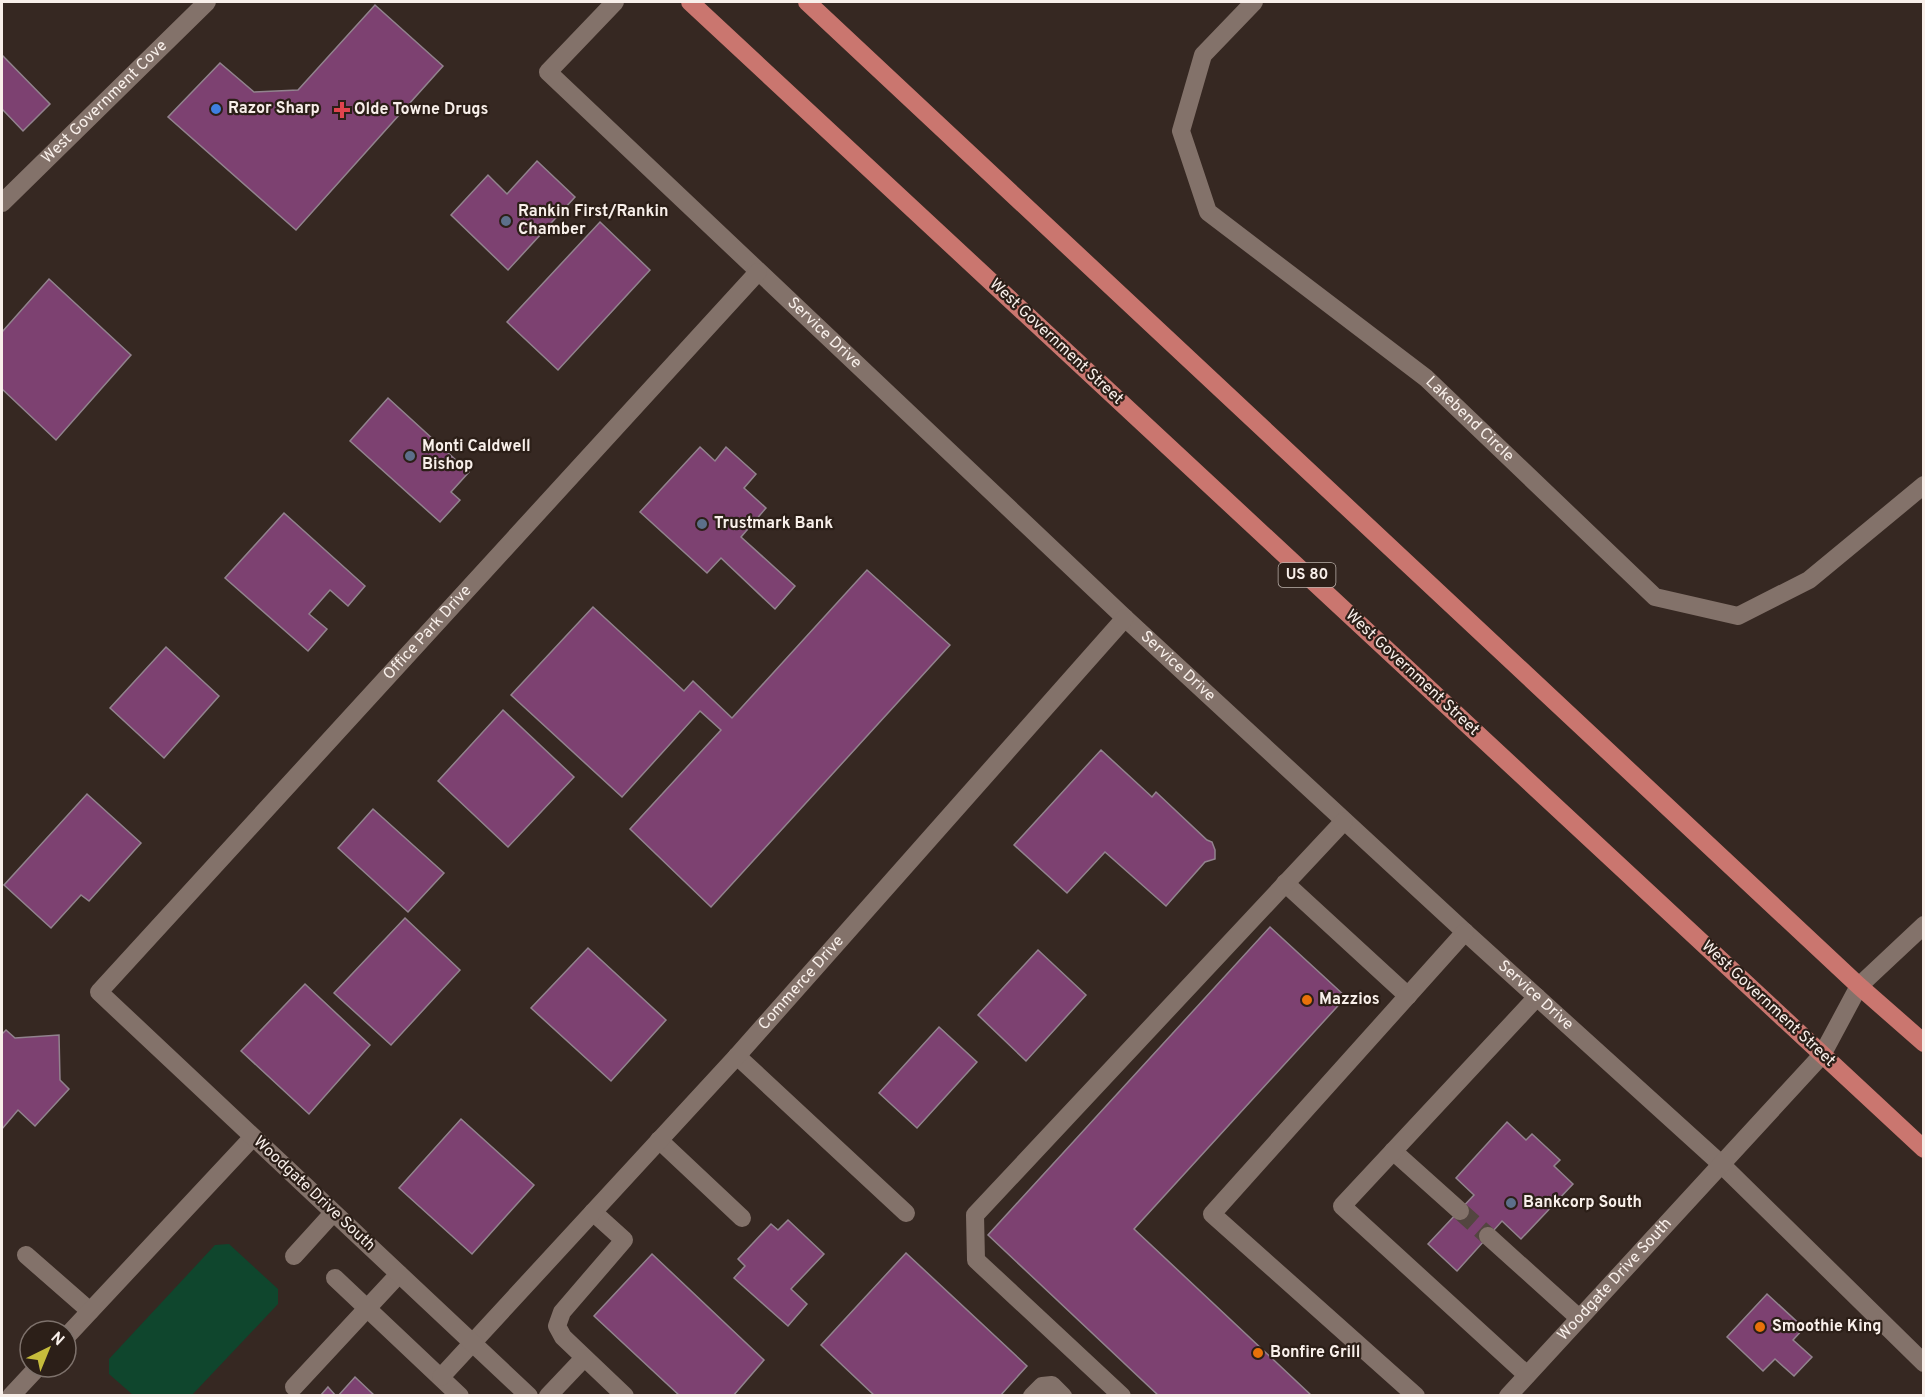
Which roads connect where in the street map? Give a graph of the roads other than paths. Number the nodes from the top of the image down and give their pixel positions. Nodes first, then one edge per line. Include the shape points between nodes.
1 (207, 2) edge
2 (615, 2) edge
3 (690, 2) edge
4 (807, 2) edge
5 (1254, 2) edge
6 (2, 203) edge
7 (758, 272) junction
8 (1923, 485) edge
9 (1125, 618) junction
10 (1344, 821) junction
11 (1285, 883) junction
12 (1923, 925) edge
13 (1465, 932) junction
14 (1859, 986) junction
15 (99, 993) joint
16 (1407, 996) junction
17 (1537, 997) junction
18 (1923, 1043) edge
19 (1822, 1055) junction
20 (737, 1056) junction
21 (252, 1137) junction
22 (659, 1140) junction
23 (1923, 1149) edge
24 (1393, 1151) junction
25 (1721, 1164) junction
26 (1460, 1210) tunnel mouth
27 (593, 1212) junction
28 (333, 1213) junction
29 (906, 1213) dead end
30 (742, 1218) dead end
31 (1488, 1236) tunnel mouth
32 (26, 1255) dead end
33 (294, 1256) dead end
34 (399, 1274) junction
35 (335, 1278) dead end
36 (367, 1308) junction
37 (90, 1311) junction
38 (1579, 1318) junction
39 (78, 1324) edge
40 (473, 1343) junction
41 (585, 1358) junction
42 (1923, 1363) edge
43 (1527, 1375) junction
44 (441, 1377) junction
45 (26, 1379) edge
46 (294, 1387) dead end
47 (11, 1395) edge
48 (460, 1395) edge
49 (529, 1395) edge
50 (548, 1395) edge
51 (625, 1395) edge
52 (1032, 1395) edge
53 (1063, 1395) edge
54 (1122, 1395) edge
55 (1416, 1395) edge
56 (1508, 1395) edge

1 - 6 street, West Government Cove
2 - 7 street, Service Drive via 548,72
3 - 19 main road, West Government Street / US 80
4 - 14 main road
5 - 8 street, Lakebend Circle via 1203,55 1181,131 1208,212 1426,378 1655,597 1738,616 1809,580
7 - 9 street, Service Drive
7 - 15 street, Office Park Drive
9 - 10 street, Service Drive
9 - 20 street, Commerce Drive
10 - 11 street
10 - 13 street, Service Drive
11 - 16 street
11 - 54 street via 975,1215 976,1260
12 - 14 street
13 - 16 street
13 - 17 street, Service Drive
14 - 18 main road
14 - 19 street
15 - 21 street, Woodgate Drive South
16 - 55 street via 1212,1214
17 - 24 street
17 - 25 street, Service Drive
19 - 23 main road, West Government Street / US 80
19 - 25 street
20 - 22 street, Commerce Drive
20 - 29 street
21 - 28 street, Woodgate Drive South
21 - 37 street
22 - 27 street, Commerce Drive
22 - 30 street
24 - 26 street
24 - 43 street via 1342,1206
25 - 38 street, Woodgate Drive South
25 - 42 street, Service Drive
27 - 40 street, Commerce Drive
27 - 41 street via 624,1240 562,1312 557,1326
28 - 33 street
28 - 34 street, Woodgate Drive South
31 - 38 street
32 - 37 street
34 - 36 street
34 - 40 street, Woodgate Drive South
35 - 36 street
36 - 44 street
36 - 46 street
37 - 39 street
38 - 43 street, Woodgate Drive South
40 - 44 street, Commerce Drive
40 - 49 street, Woodgate Drive South
41 - 50 street
41 - 51 street
43 - 56 street, Woodgate Drive South
44 - 48 street
45 - 47 street
52 - 53 street via 1042,1386 1052,1385

